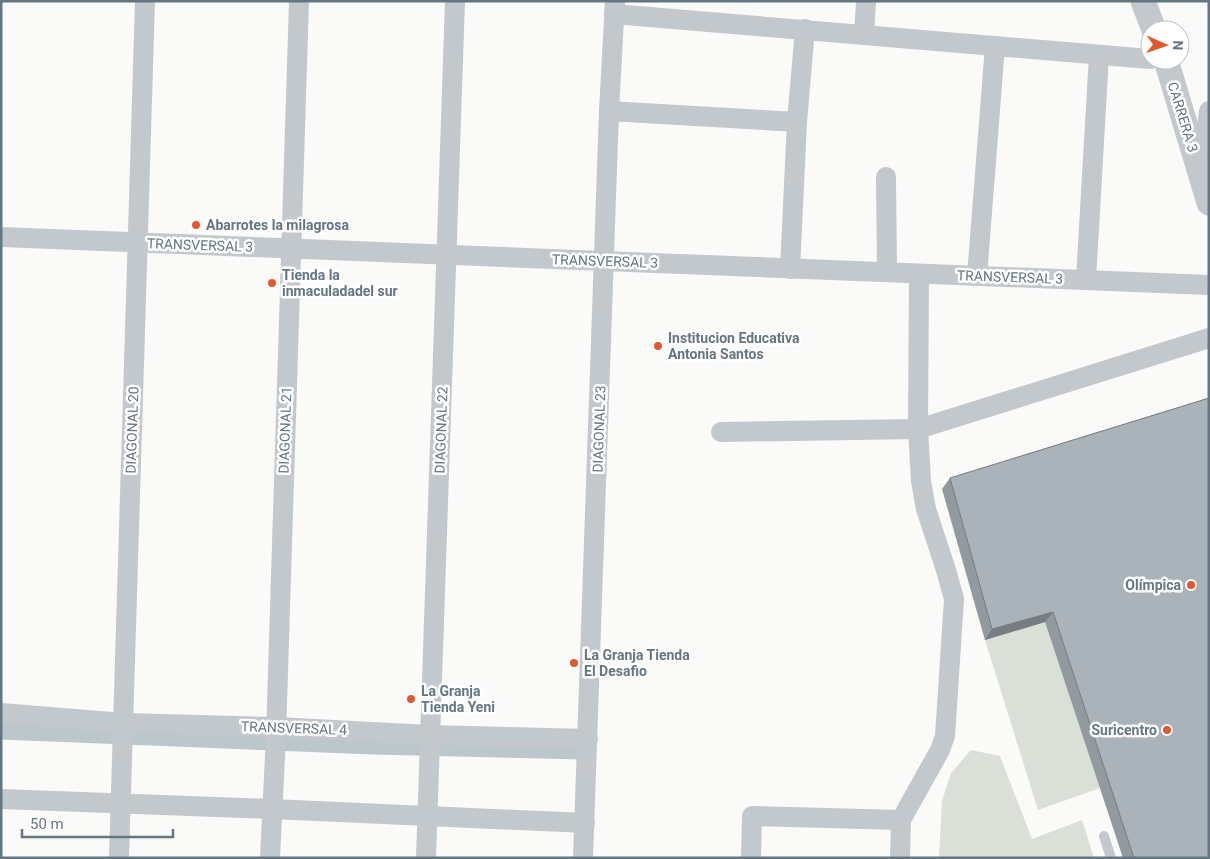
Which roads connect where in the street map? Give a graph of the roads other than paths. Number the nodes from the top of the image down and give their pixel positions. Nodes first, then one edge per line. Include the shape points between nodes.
1 (145, 1) edge
2 (299, 1) edge
3 (455, 1) edge
4 (866, 1) edge
5 (1143, 1) edge
6 (614, 8) edge
7 (1150, 20) edge
8 (805, 29) junction
9 (864, 35) junction
10 (995, 46) junction
11 (1098, 55) junction
12 (1140, 58) edge
13 (1169, 70) edge
14 (609, 111) junction
15 (1209, 111) edge
16 (797, 122) junction
17 (886, 177) dead end
18 (1201, 177) junction
19 (1209, 203) edge
20 (1, 237) edge
21 (138, 243) junction
22 (291, 248) junction
23 (447, 255) junction
24 (605, 261) junction
25 (790, 269) junction
26 (888, 272) junction
27 (919, 274) junction
28 (977, 276) junction
29 (1086, 280) junction
30 (1209, 285) edge
31 (1209, 338) edge
32 (918, 429) junction
33 (721, 432) dead end
34 (1, 713) edge
35 (124, 725) junction
36 (276, 732) junction
37 (430, 739) junction
38 (588, 739) junction
39 (1, 799) edge
40 (120, 804) junction
41 (272, 809) junction
42 (428, 816) junction
43 (901, 820) junction
44 (585, 823) junction
45 (1104, 836) dead end
46 (118, 858) edge
47 (270, 858) edge
48 (426, 858) edge
49 (584, 858) edge
50 (751, 858) edge
51 (900, 858) edge
52 (1112, 858) edge

1 - 21 street, DIAGONAL 20
2 - 22 street, DIAGONAL 21
3 - 23 street, DIAGONAL 22
4 - 9 street
5 - 7 street
6 - 8 street
6 - 14 street, DIAGONAL 23
8 - 9 street
8 - 16 street
9 - 10 street
10 - 11 street
10 - 28 street
11 - 12 street
11 - 29 street
13 - 18 street, CARRERA 3
14 - 16 street
14 - 24 street, DIAGONAL 23
15 - 18 street
16 - 25 street
17 - 26 street
18 - 19 street, CARRERA 3
20 - 21 street, TRANSVERSAL 3
21 - 22 street, TRANSVERSAL 3
21 - 35 street, DIAGONAL 20
22 - 23 street, TRANSVERSAL 3
22 - 36 street, DIAGONAL 21
23 - 24 street, TRANSVERSAL 3
23 - 37 street, DIAGONAL 22
24 - 25 street, TRANSVERSAL 3
24 - 38 street, DIAGONAL 23
25 - 26 street, TRANSVERSAL 3
26 - 27 street, TRANSVERSAL 3
27 - 28 street, TRANSVERSAL 3
27 - 32 street
28 - 29 street, TRANSVERSAL 3
29 - 30 street, TRANSVERSAL 3
31 - 32 street
32 - 33 street
32 - 43 street via 926,509 954,598 945,736
34 - 35 street, TRANSVERSAL 4
35 - 36 street, TRANSVERSAL 4
35 - 40 street, DIAGONAL 20
36 - 37 street, TRANSVERSAL 4
36 - 41 street, DIAGONAL 21
37 - 38 street, TRANSVERSAL 4
37 - 42 street, DIAGONAL 22
38 - 44 street, DIAGONAL 23
39 - 40 street
40 - 41 street
40 - 46 street, DIAGONAL 20
41 - 42 street
41 - 47 street, DIAGONAL 21
42 - 44 street
42 - 48 street, DIAGONAL 22
43 - 50 street via 752,816
43 - 51 street
44 - 49 street, DIAGONAL 23
45 - 52 lane

